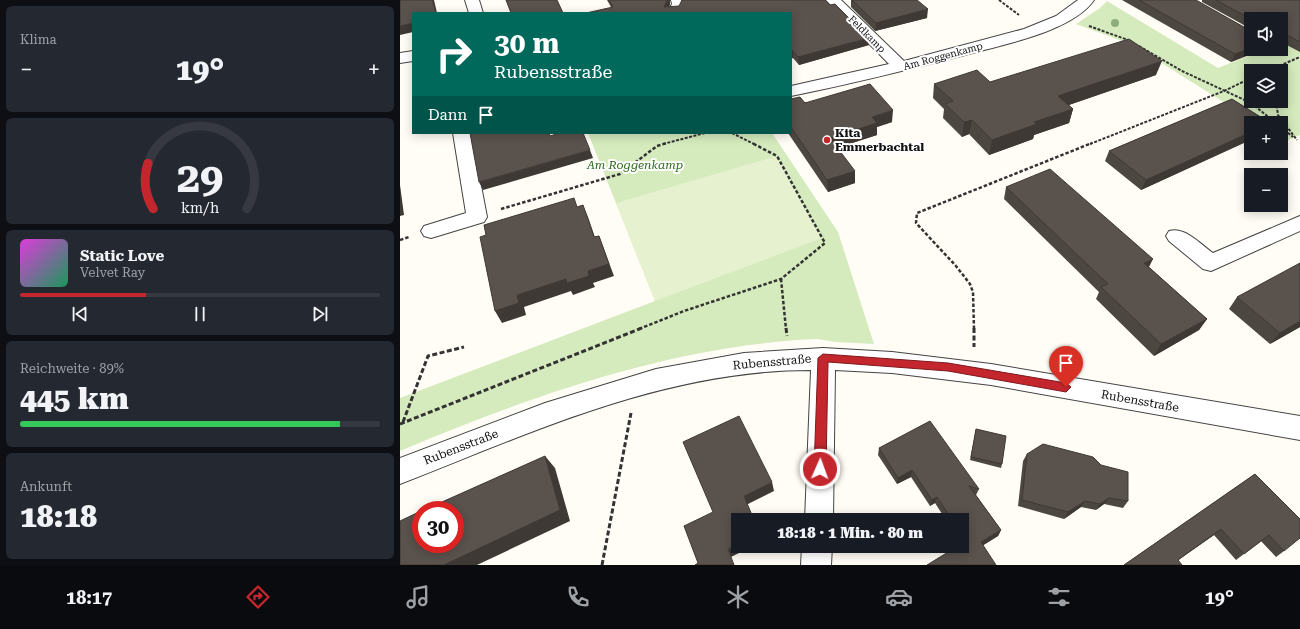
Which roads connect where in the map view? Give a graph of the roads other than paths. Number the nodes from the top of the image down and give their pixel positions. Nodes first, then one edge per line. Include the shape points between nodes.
1 (472, 0) edge
2 (676, 0) edge
3 (833, 0) edge
4 (1087, 0) edge
5 (476, 12) edge
6 (674, 12) edge
7 (412, 56) edge
8 (400, 58) edge
9 (901, 67) junction
10 (792, 91) edge
11 (462, 134) edge
12 (1300, 223) edge
13 (431, 230) dead end
14 (1176, 236) dead end
15 (823, 358) junction
16 (1300, 428) edge
17 (400, 471) edge
18 (819, 513) edge
19 (817, 553) edge
20 (816, 565) edge

1 - 5 street
2 - 6 lane via 678,4
3 - 9 street, Feldkamp
4 - 9 street, Am Roggenkamp via 1077,10 1037,29
7 - 8 street
9 - 10 street, Am Roggenkamp
11 - 13 street via 477,217
12 - 14 street via 1211,263
15 - 16 street, Rubensstraße via 948,367
15 - 17 street, Rubensstraße via 755,362 696,370 637,383 581,401
15 - 18 street
19 - 20 street

